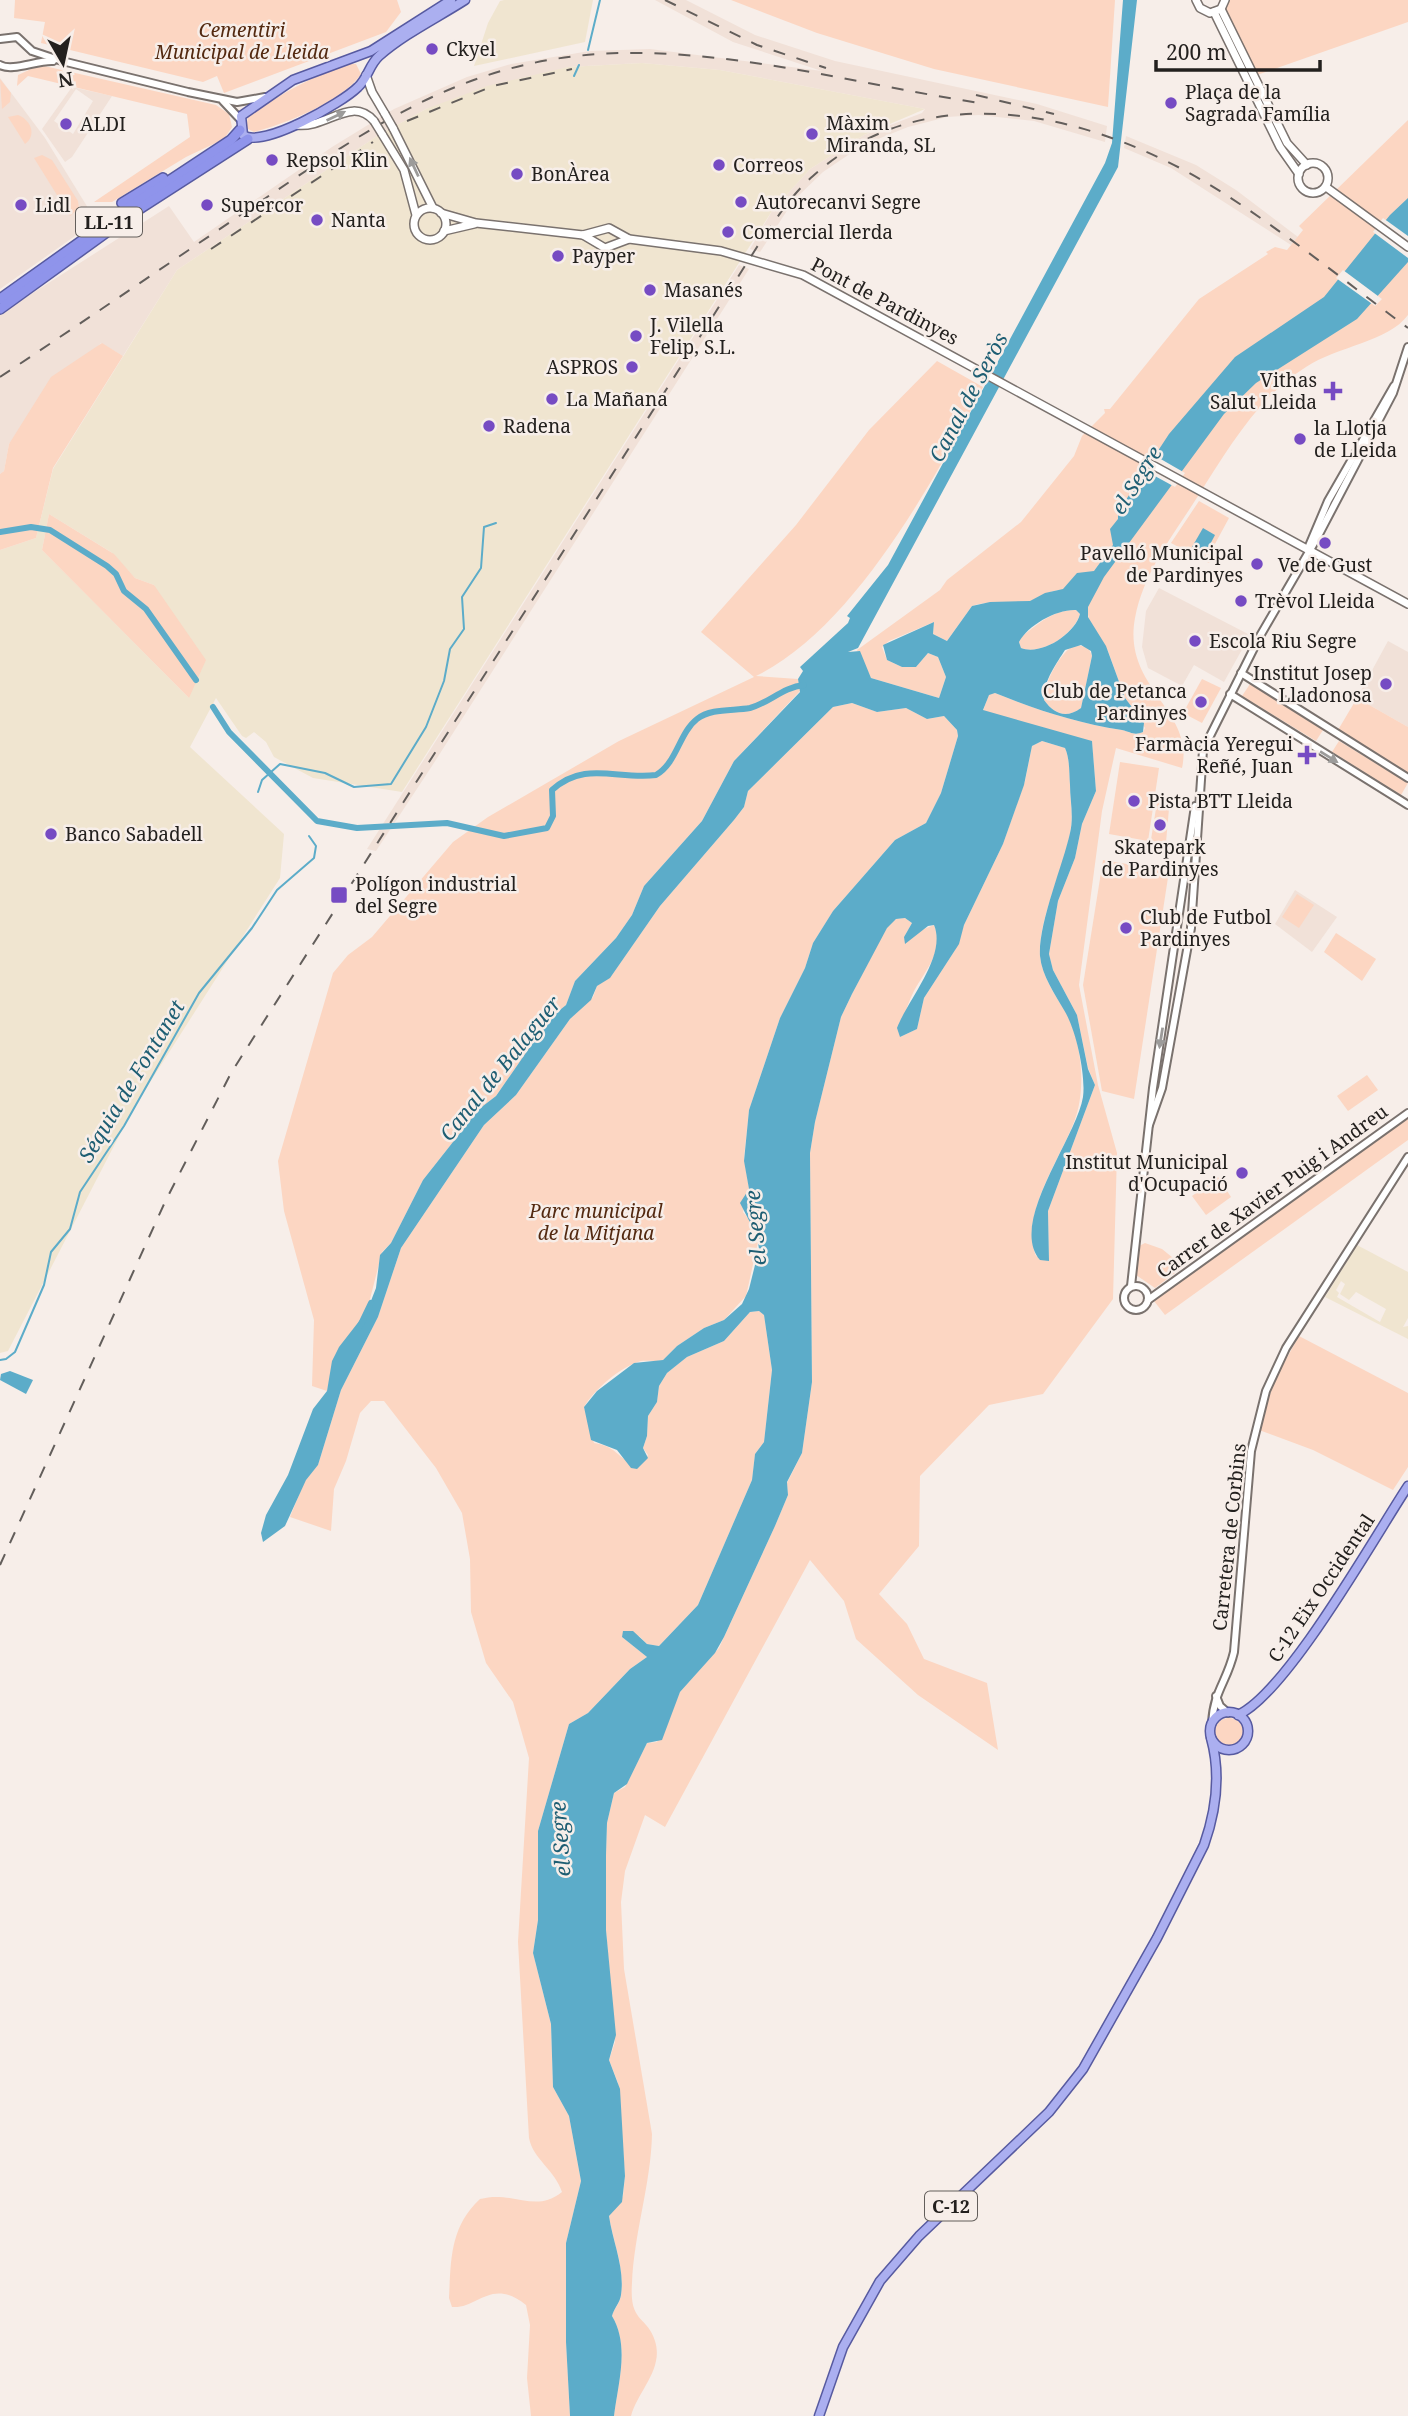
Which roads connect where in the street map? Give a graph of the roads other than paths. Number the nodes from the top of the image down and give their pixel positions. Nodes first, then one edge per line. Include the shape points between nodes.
1 (452, 0) edge
2 (465, 0) edge
3 (1196, 0) edge
4 (1224, 0) edge
5 (1218, 10) junction
6 (423, 12) dead end
7 (410, 27) junction
8 (0, 39) edge
9 (23, 41) junction
10 (354, 58) junction
11 (62, 61) junction
12 (22, 64) junction
13 (0, 65) edge
14 (367, 74) junction
15 (266, 96) junction
16 (222, 100) junction
17 (239, 118) junction
18 (295, 125) junction
19 (240, 130) junction
20 (248, 139) junction
21 (219, 147) junction
22 (1307, 165) junction
23 (1299, 174) junction
24 (1326, 187) junction
25 (122, 203) dead end
26 (433, 208) junction
27 (441, 213) junction
28 (416, 215) junction
29 (476, 223) junction
30 (444, 231) junction
31 (600, 232) junction
32 (616, 233) junction
33 (583, 235) junction
34 (629, 239) junction
35 (599, 244) junction
36 (616, 244) junction
37 (1408, 247) edge
38 (0, 299) edge
39 (0, 309) edge
40 (1408, 347) edge
41 (1308, 549) junction
42 (1408, 604) edge
43 (1241, 673) junction
44 (1230, 694) junction
45 (1408, 778) edge
46 (1408, 805) edge
47 (1195, 820) junction
48 (1186, 861) junction
49 (1195, 874) junction
50 (1184, 875) junction
51 (1408, 1113) edge
52 (1149, 1125) junction
53 (1408, 1157) edge
54 (1131, 1286) junction
55 (1150, 1296) junction
56 (1408, 1486) edge
57 (1216, 1693) junction
58 (1256, 1704) junction
59 (1228, 1713) junction
60 (1238, 1715) junction
61 (1212, 1723) junction
62 (1247, 1728) junction
63 (1211, 1738) junction
64 (1231, 1750) junction
65 (1217, 1769) junction
66 (819, 2416) edge

1 - 7 main road
2 - 14 main road, LL-11 via 379,55
3 - 5 main road via 1203,10
4 - 5 main road
5 - 22 main road via 1287,144
5 - 23 main road via 1280,147
6 - 7 main road
7 - 10 main road
8 - 9 street via 12,36
9 - 11 street via 32,51
9 - 12 street via 27,52
10 - 14 main road via 363,63
10 - 15 main road via 315,70
11 - 12 street
11 - 16 street
12 - 13 street
14 - 18 main road, LL-11 via 354,91
26 -> 14 main road, bridge
15 - 16 street via 248,102
15 - 17 main road
16 - 17 street
17 - 19 main road
18 - 20 main road, LL-11
18 -> 28 main road, bridge via 317,125 354,110 366,113 404,170
19 - 20 main road
19 - 21 highway, LL-11
20 - 39 highway, LL-11 via 133,213
21 - 25 highway
21 - 38 highway, LL-11
22 - 23 main road
22 - 24 main road via 1323,167 1329,178
23 - 24 main road via 1299,183 1307,192
24 - 37 main road
26 - 27 main road
26 - 28 main road
27 - 29 main road
27 - 30 main road
28 - 30 main road via 413,226 420,237 432,240
29 - 30 main road
29 - 33 main road
31 - 32 main road via 609,228
31 - 33 main road
31 - 35 main road
32 - 34 main road
32 - 36 main road
33 - 35 main road
34 - 36 main road
34 - 41 main road, Pont de Pardinyes via 741,255 803,275
35 - 36 main road via 607,248
40 - 41 street via 1395,384 1328,501
41 - 42 main road, Pont de Pardinyes
41 - 43 street
43 - 44 street
43 - 45 street
44 -> 46 street
44 - 47 street via 1203,750
47 - 48 street
47 - 49 street
48 - 49 street
48 - 50 street
49 - 50 street
49 - 52 street via 1183,984 1162,1088
50 -> 52 street
51 - 55 street, Carrer de Xavier Puig i Andreu
52 - 54 street
53 - 57 street, Carretera de Corbins via 1288,1344 1266,1391 1251,1451 1234,1653 1229,1673
54 - 55 street via 1142,1287
54 - 55 street via 1124,1294 1129,1308 1140,1309
56 - 58 main road, C-12 Eix Occidental via 1312,1634
57 - 59 street via 1217,1702
57 - 61 street, Carretera de Corbins
58 - 60 main road
58 - 62 main road
59 - 60 main road
59 - 61 main road
60 - 62 main road
61 - 63 main road
62 - 64 main road via 1242,1744
63 - 64 main road via 1217,1746
63 - 65 main road
64 - 65 main road
65 - 66 main road, C-12 via 1212,1821 1200,1854 1093,2053 1049,2112 919,2236 880,2281 847,2339

